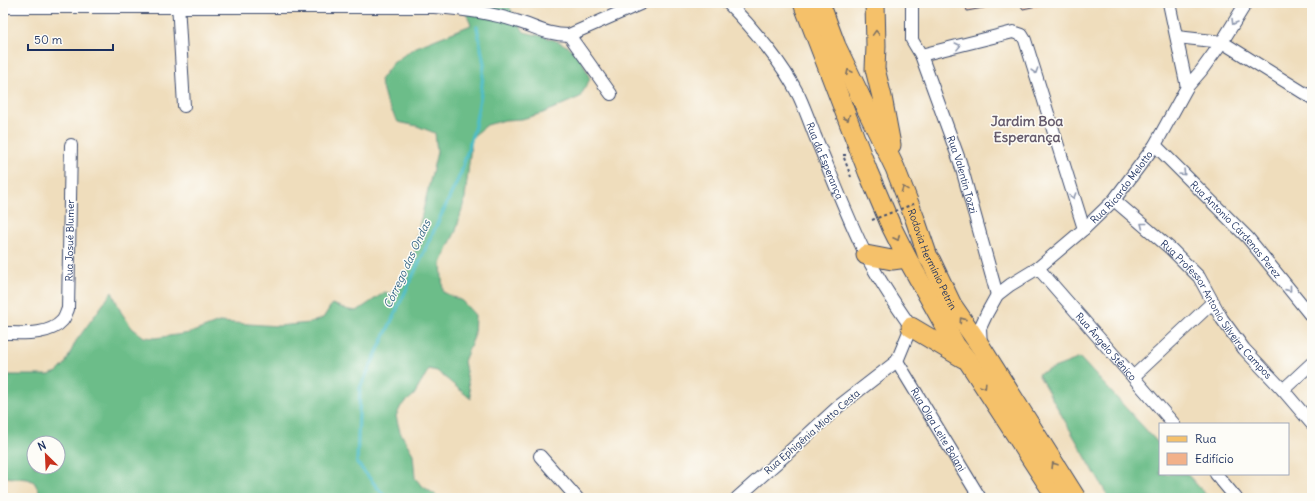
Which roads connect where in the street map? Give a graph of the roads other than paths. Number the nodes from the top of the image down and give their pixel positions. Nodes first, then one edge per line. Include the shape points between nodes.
1 (642, 3) edge
2 (728, 3) edge
3 (794, 3) edge
4 (802, 3) edge
5 (820, 3) edge
6 (875, 3) edge
7 (912, 3) edge
8 (1169, 3) edge
9 (1246, 3) edge
10 (178, 5) edge
11 (73, 6) edge
12 (3, 7) edge
13 (569, 35) junction
14 (1177, 37) junction
15 (1222, 42) junction
16 (921, 55) junction
17 (833, 83) junction
18 (1187, 87) junction
19 (611, 94) dead end
20 (1312, 98) edge
21 (184, 106) dead end
22 (71, 145) dead end
23 (1155, 145) junction
24 (895, 168) junction
25 (1114, 200) junction
26 (1084, 229) junction
27 (866, 255) junction
28 (907, 258) junction
29 (1038, 268) junction
30 (997, 295) junction
31 (1214, 302) junction
32 (1312, 317) edge
33 (911, 327) junction
34 (3, 333) edge
35 (981, 347) junction
36 (897, 361) junction
37 (968, 361) junction
38 (1312, 363) edge
39 (1132, 377) junction
40 (1283, 390) junction
41 (1173, 423) edge
42 (1312, 424) edge
43 (540, 456) dead end
44 (1217, 475) edge
45 (577, 498) edge
46 (736, 498) edge
47 (980, 498) edge
48 (1057, 498) edge
49 (1076, 498) edge
50 (1236, 498) edge

1 - 13 street
2 - 27 street, Rua da Esperança via 768,49 799,96
3 - 17 main road
4 - 17 main road, Rodovia Hermínio Petrin
24 -> 5 main road, Rodovia Hermínio Petrin via 836,46
24 -> 6 main road via 875,69
7 - 16 street, Rua Valentin Tozzi via 912,40
8 - 14 street
9 -> 15 street, Rua Ricardo Melotto
10 - 11 street
10 - 13 street via 434,7 491,14 539,30
10 - 21 street
11 - 12 street
13 - 19 street
14 - 15 street
14 - 18 street
15 - 18 street, Rua Ricardo Melotto via 1202,71
15 - 20 street
16 -> 26 street via 1014,32 1022,35
16 - 30 street, Rua Valentin Tozzi via 960,162
17 -> 28 main road, Rodovia Hermínio Petrin via 868,172
18 - 23 street, Rua Ricardo Melotto
22 - 34 street, Rua Josué Blumer via 68,309 62,321 52,328 37,332
23 - 25 street, Rua Ricardo Melotto
23 -> 32 street, Rua Antonio Cárdenas Perez via 1248,238
35 -> 24 main road, Rodovia Hermínio Petrin via 952,305 928,257
25 - 26 street, Rua Ricardo Melotto
31 -> 25 street, Rua Professor Antonio Silveira Campos via 1199,277
26 - 29 street, Rua Ricardo Melotto
27 - 28 main road via 892,260
27 - 33 street, Rua da Esperança
28 - 37 main road, Rodovia Hermínio Petrin via 956,346
29 - 30 street, Rua Ricardo Melotto
29 - 39 street, Rua Ângelo Stênico
30 - 35 street, Rua Ricardo Melotto via 980,328
31 - 39 street
31 - 40 street, Rua Professor Antonio Silveira Campos via 1222,319 1244,349
33 - 36 street, Rua Ephigênia Miotto Cesta
33 - 37 main road
49 -> 35 main road, Rodovia Hermínio Petrin
36 - 46 street, Rua Ephigênia Miotto Cesta via 839,406
36 - 47 street, Rua Olga Leite Bolani
37 -> 48 main road, Rodovia Hermínio Petrin
38 - 40 street
39 - 41 street, Rua Ângelo Stênico
40 - 42 street, Rua Professor Antonio Silveira Campos
43 - 45 street
44 - 50 street

